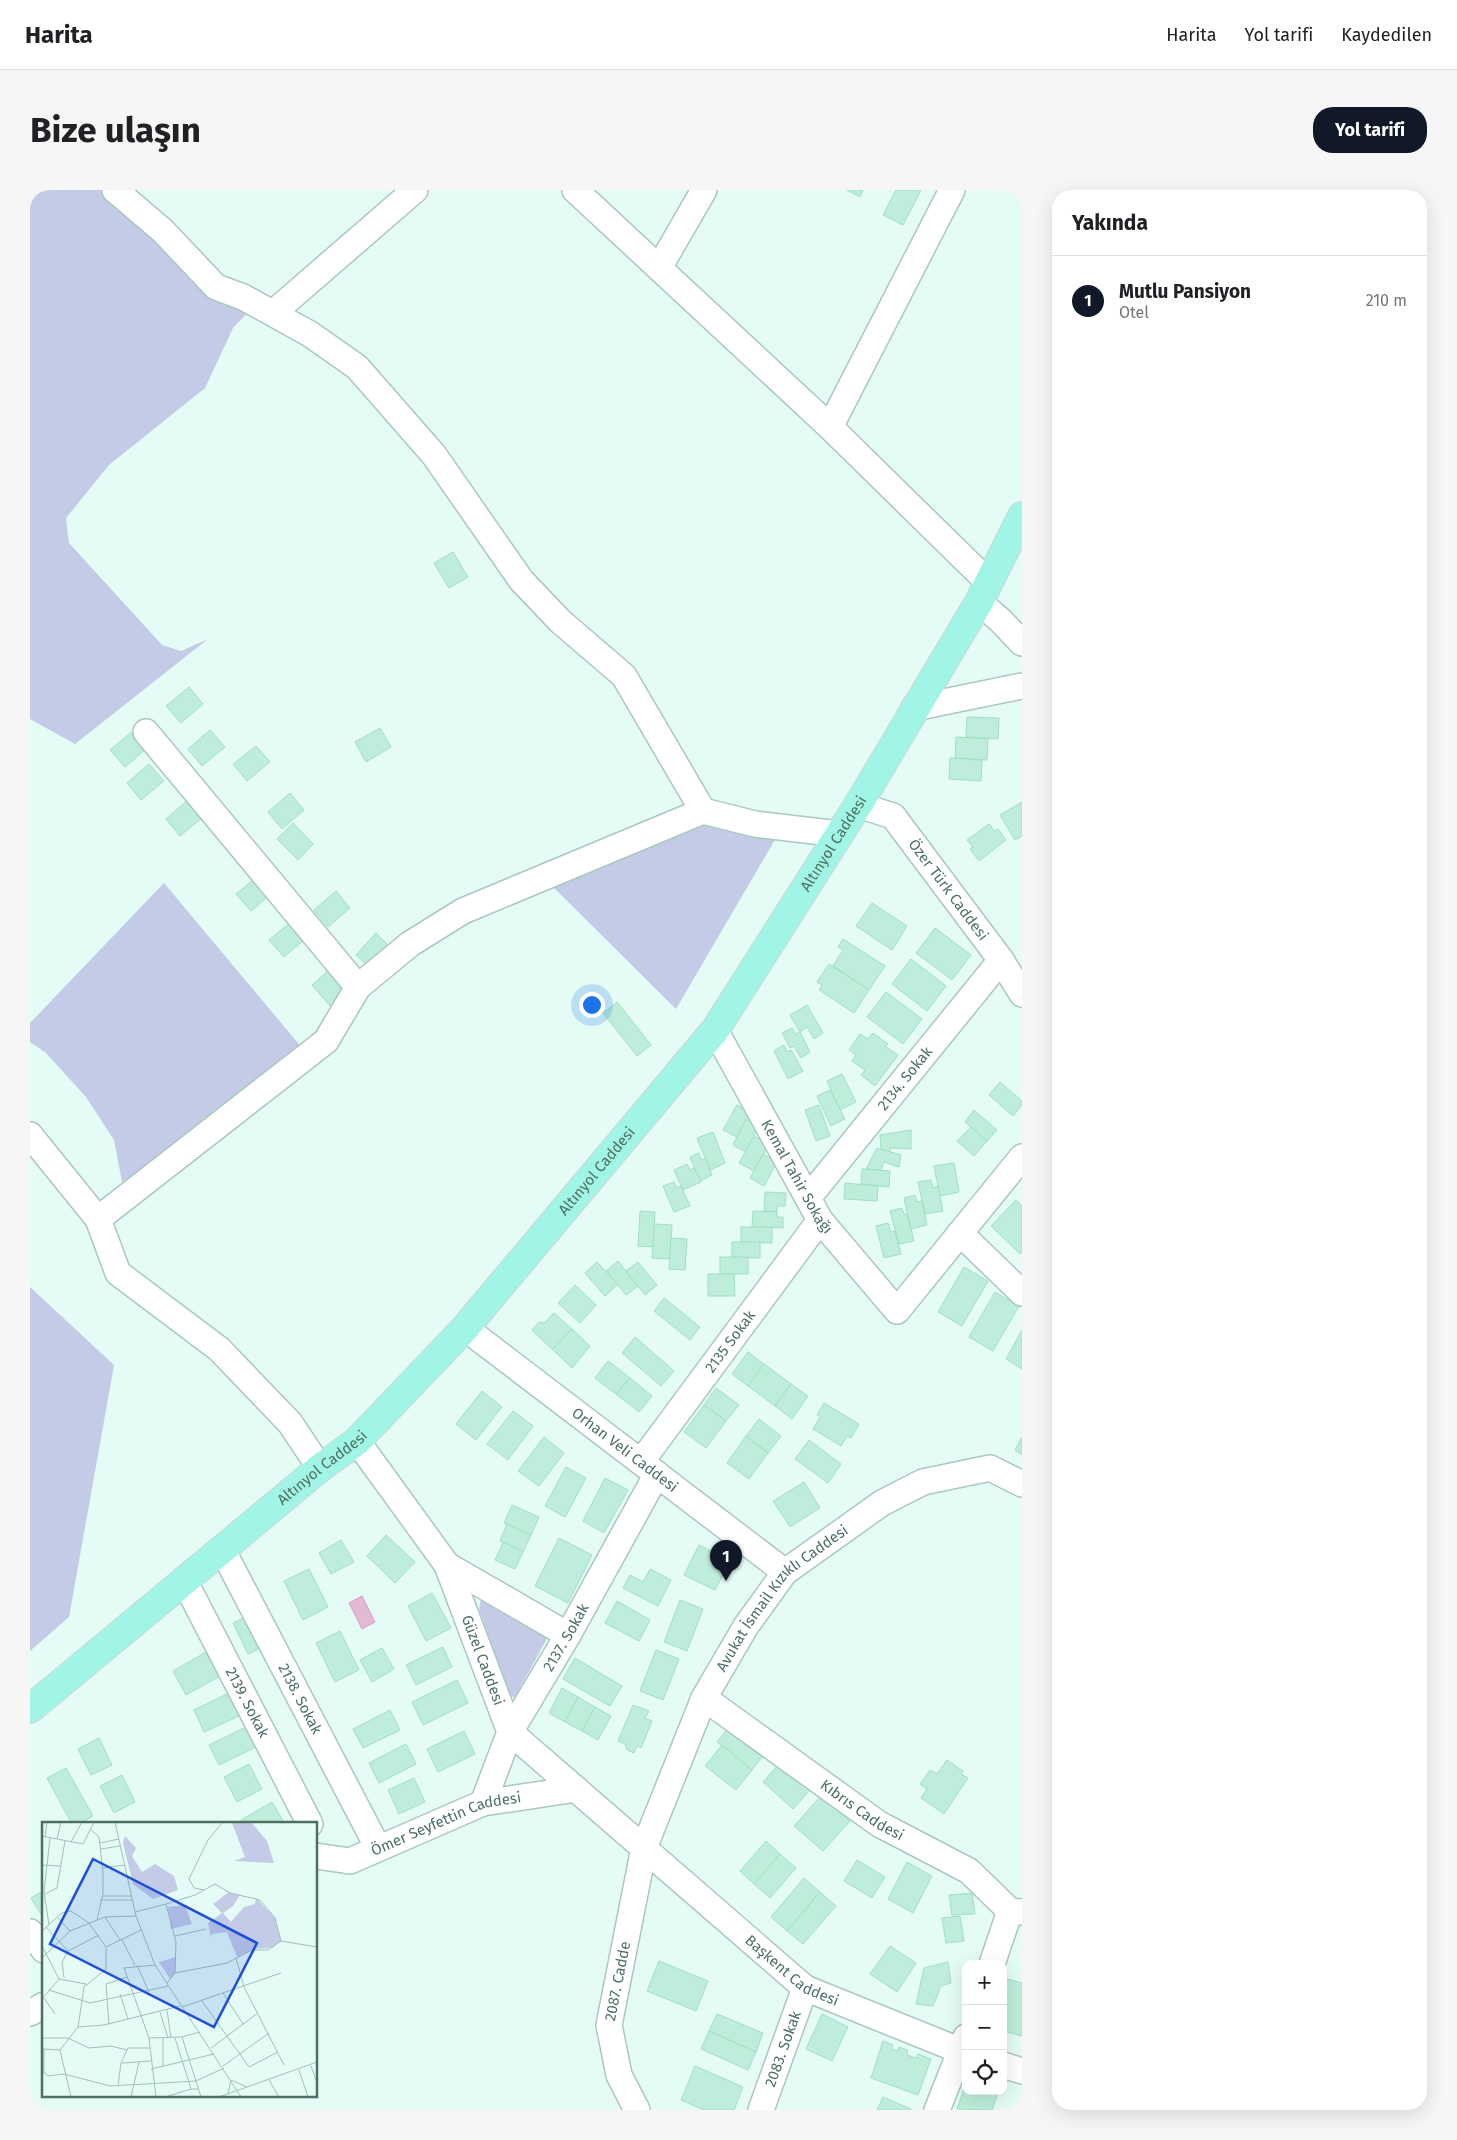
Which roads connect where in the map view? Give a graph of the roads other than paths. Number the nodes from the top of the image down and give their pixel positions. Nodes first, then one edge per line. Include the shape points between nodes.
1 (115, 190) edge
2 (415, 190) edge
3 (575, 190) edge
4 (704, 190) edge
5 (952, 190) edge
6 (659, 268) junction
7 (273, 313) junction
8 (830, 426) junction
9 (1022, 516) edge
10 (983, 592) junction
11 (1022, 643) edge
12 (1022, 686) edge
13 (914, 708) junction
14 (146, 732) dead end
15 (858, 806) junction
16 (703, 811) junction
17 (839, 834) junction
18 (1001, 960) junction
19 (358, 987) junction
20 (1022, 994) edge
21 (715, 1030) junction
22 (30, 1135) edge
23 (1022, 1157) edge
24 (808, 1198) junction
25 (98, 1219) junction
26 (820, 1220) junction
27 (960, 1233) junction
28 (1022, 1293) edge
29 (465, 1328) junction
30 (357, 1441) junction
31 (320, 1468) junction
32 (649, 1468) junction
33 (1022, 1484) edge
34 (222, 1549) junction
35 (447, 1565) junction
36 (785, 1572) junction
37 (184, 1580) junction
38 (568, 1635) junction
39 (704, 1698) junction
40 (30, 1709) edge
41 (510, 1732) junction
42 (576, 1789) junction
43 (483, 1803) junction
44 (309, 1822) edge
45 (378, 1848) junction
46 (644, 1848) junction
47 (320, 1850) edge
48 (1016, 1912) edge
49 (30, 1932) edge
50 (42, 1947) edge
51 (994, 1960) edge
52 (805, 1988) junction
53 (42, 2006) edge
54 (30, 2013) edge
55 (962, 2046) edge
56 (963, 2050) edge
57 (1007, 2066) edge
58 (1022, 2071) edge
59 (637, 2110) edge
60 (760, 2110) edge
61 (937, 2110) edge

1 - 7 street via 163,231 216,287
2 - 7 street
3 - 6 street
4 - 6 street
5 - 8 street
6 - 8 street
7 - 16 street via 357,367 434,455 521,580 560,621 624,676
8 - 10 street
9 - 10 main road, Altınyol Caddesi
10 - 11 street via 1000,620
10 - 13 main road, Altınyol Caddesi
12 - 13 street
13 - 15 main road, Altınyol Caddesi
14 - 19 street
15 - 17 main road, Altınyol Caddesi
15 - 18 street, Özer Türk Caddesi via 893,816
16 - 17 street via 755,824
16 - 19 street via 463,911 410,944
17 - 21 main road, Altınyol Caddesi
18 - 20 street, Özer Türk Caddesi
18 - 24 street, 2134. Sokak
19 - 25 street via 326,1041
21 - 24 street, Kemal Tahir Sokağı
21 - 29 main road, Altınyol Caddesi
22 - 25 street
23 - 27 street
24 - 26 street, Kemal Tahir Sokağı
25 - 31 street via 118,1273 219,1349 290,1423
26 - 27 street, Kemal Tahir Sokağı via 897,1311
26 - 32 street, 2135 Sokak
27 - 28 street
29 - 30 main road, Altınyol Caddesi
29 - 32 street, Orhan Veli Caddesi
30 - 31 main road, Altınyol Caddesi
30 - 35 street, Güzel Caddesi
31 - 34 main road, Altınyol Caddesi
32 - 36 street, Orhan Veli Caddesi
32 - 38 street, 2137. Sokak
33 - 36 street, Avukat İsmail Kızıklı Caddesi via 990,1468 923,1482 882,1503
34 - 37 main road, Altınyol Caddesi
34 - 45 street, 2138. Sokak
35 - 38 street
35 - 41 street, Güzel Caddesi
36 - 39 street, Avukat İsmail Kızıklı Caddesi via 746,1626
37 - 40 main road, Altınyol Caddesi
37 - 44 street, 2139. Sokak
38 - 41 street, 2137. Sokak
39 - 46 street, Avukat İsmail Kızıklı Caddesi
39 - 48 street, Kıbrıs Caddesi via 879,1824 969,1871
41 - 42 street, Güzel Caddesi
41 - 43 street, 2137. Sokak
42 - 43 street, Ömer Seyfettin Caddesi
42 - 46 street, Güzel Caddesi
43 - 45 street, Ömer Seyfettin Caddesi
45 - 47 street, Ömer Seyfettin Caddesi via 350,1861
46 - 52 street, Başkent Caddesi
46 - 59 street, 2087. Cadde via 609,2025 619,2075
48 - 51 street
49 - 50 street
52 - 55 street, Başkent Caddesi
52 - 60 street, 2083. Sokak
53 - 54 street
56 - 61 street
57 - 58 street

